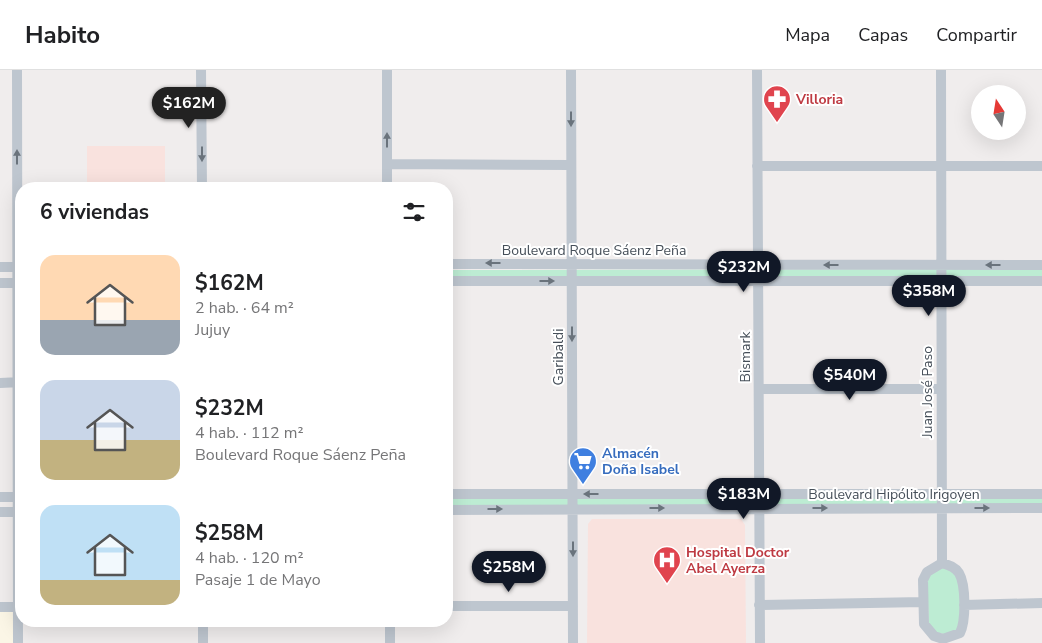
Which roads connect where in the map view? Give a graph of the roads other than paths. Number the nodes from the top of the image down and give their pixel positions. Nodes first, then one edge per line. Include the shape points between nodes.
1 (16, 70) edge
2 (202, 70) edge
3 (387, 70) edge
4 (571, 70) edge
5 (757, 70) edge
6 (941, 70) edge
7 (387, 164) junction
8 (571, 165) junction
9 (757, 166) junction
10 (941, 166) junction
11 (1042, 166) edge
12 (18, 182) edge
13 (202, 182) edge
14 (387, 182) edge
15 (572, 263) junction
16 (453, 264) edge
17 (758, 264) junction
18 (942, 265) junction
19 (1042, 265) edge
20 (0, 267) edge
21 (15, 267) edge
22 (572, 280) junction
23 (758, 280) junction
24 (453, 281) edge
25 (942, 281) junction
26 (1042, 281) edge
27 (0, 283) edge
28 (15, 283) edge
29 (15, 382) edge
30 (0, 383) edge
31 (759, 389) junction
32 (941, 389) junction
33 (453, 494) edge
34 (572, 494) junction
35 (758, 494) junction
36 (942, 494) junction
37 (1042, 494) edge
38 (0, 497) edge
39 (15, 497) edge
40 (758, 508) junction
41 (942, 508) junction
42 (1042, 508) edge
43 (572, 509) junction
44 (453, 510) edge
45 (0, 512) edge
46 (15, 512) edge
47 (942, 563) junction
48 (923, 602) junction
49 (1042, 603) edge
50 (759, 605) junction
51 (964, 605) junction
52 (453, 606) edge
53 (573, 606) junction
54 (0, 607) edge
55 (15, 607) edge
56 (19, 627) edge
57 (203, 627) edge
58 (390, 627) edge
59 (943, 641) edge
60 (18, 643) edge
61 (203, 643) edge
62 (390, 643) edge
63 (573, 643) edge
64 (760, 643) edge

12 -> 1 street
2 -> 13 street
7 -> 3 street
4 -> 8 street, Garibaldi
5 - 9 street, Bismark
6 - 10 street, Juan José Paso
7 - 8 street
7 - 14 street
8 - 15 street, Garibaldi
9 - 10 street
9 - 17 street, Bismark
10 - 11 street
10 - 18 street, Juan José Paso
15 -> 16 street, Boulevard Roque Sáenz Peña
15 - 17 street, Boulevard Roque Sáenz Peña
15 - 22 street, Garibaldi
18 -> 17 street, Boulevard Roque Sáenz Peña
17 - 23 street, Bismark
19 -> 18 street, Boulevard Roque Sáenz Peña
18 - 25 street, Juan José Paso
20 - 21 street
22 - 23 street
24 -> 22 street
22 -> 34 street, Garibaldi
23 - 25 street
23 - 31 street, Bismark
25 - 26 street
25 - 32 street, Juan José Paso
27 - 28 street
29 - 30 street
31 - 32 street
31 - 35 street, Bismark
32 - 36 street, Juan José Paso
33 - 34 street, Boulevard Hipólito Irigoyen
35 -> 34 street, Boulevard Hipólito Irigoyen
34 - 43 street, Garibaldi
35 - 36 street, Boulevard Hipólito Irigoyen
35 - 40 street, Bismark
36 - 37 street, Boulevard Hipólito Irigoyen
36 - 41 street, Juan José Paso
38 - 39 street
40 -> 41 street, Boulevard Hipólito Irigoyen
43 -> 40 street, Boulevard Hipólito Irigoyen
40 - 50 street, Bismark
41 -> 42 street, Boulevard Hipólito Irigoyen
41 - 47 street, Juan José Paso
44 -> 43 street, Boulevard Hipólito Irigoyen
43 -> 53 street, Garibaldi
45 - 46 street
47 - 48 street via 927,572 923,580
47 - 51 street via 958,572 963,581
48 - 50 street
48 - 59 street via 924,624
49 - 51 street
50 - 64 street, Bismark
51 - 59 street via 964,625 960,633
52 - 53 street
53 - 63 street, Garibaldi
54 - 55 street
56 - 60 street
57 - 61 street
58 - 62 street

